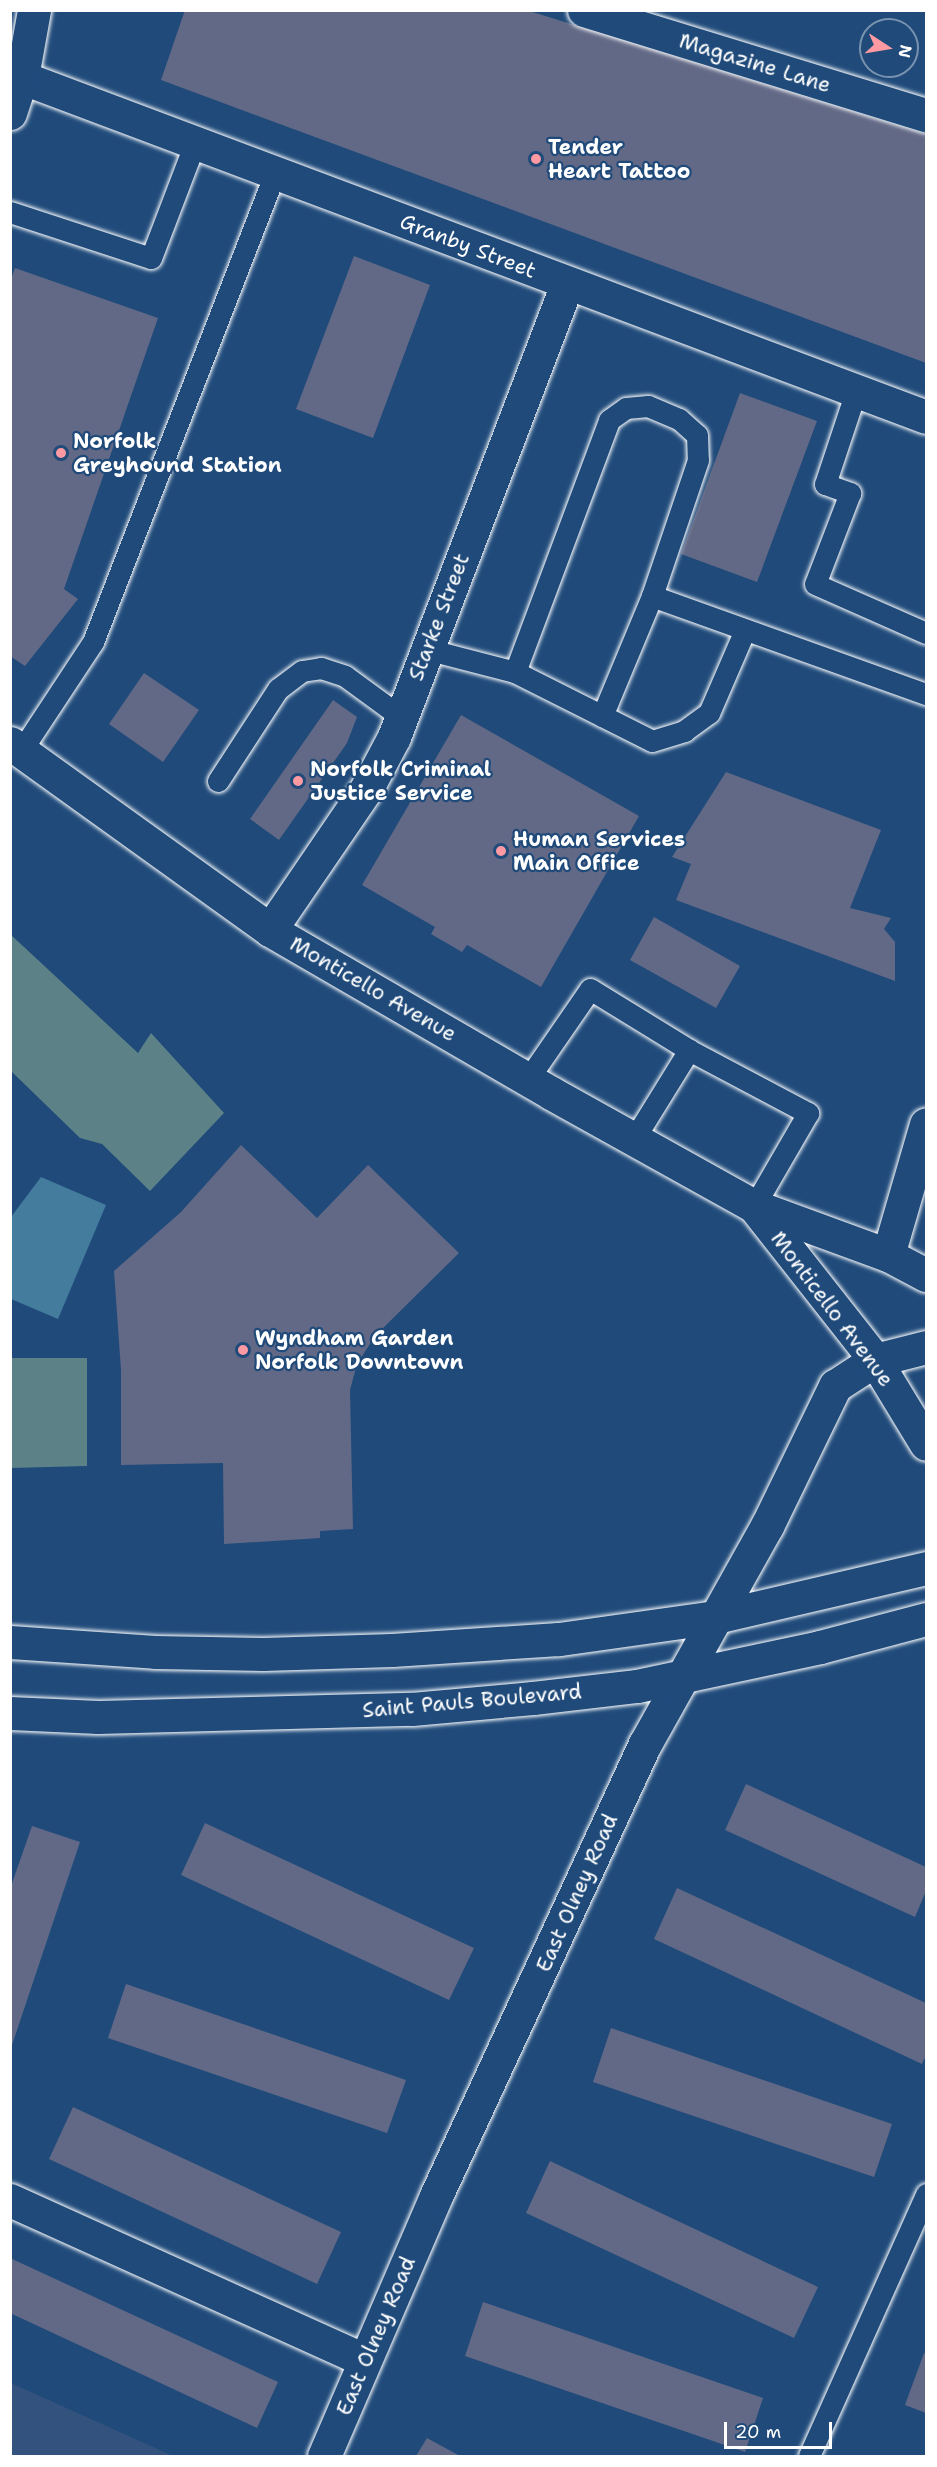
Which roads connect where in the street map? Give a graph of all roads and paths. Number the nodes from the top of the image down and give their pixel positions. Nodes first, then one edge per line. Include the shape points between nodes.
1 (34, 10) edge
2 (584, 10) edge
3 (16, 75) edge
4 (10, 113) edge
5 (927, 115) edge
6 (195, 143) junction
7 (275, 173) junction
8 (10, 212) edge
9 (567, 284) junction
10 (856, 391) junction
11 (927, 417) edge
12 (652, 596) junction
13 (745, 630) junction
14 (927, 633) edge
15 (426, 649) junction
16 (515, 672) junction
17 (927, 694) edge
18 (602, 716) junction
19 (401, 717) junction
20 (16, 747) edge
21 (218, 781) dead end
22 (270, 930) junction
23 (689, 1050) junction
24 (528, 1079) junction
25 (634, 1139) junction
26 (924, 1143) edge
27 (754, 1206) junction
28 (888, 1255) junction
29 (927, 1275) edge
30 (927, 1347) edge
31 (875, 1360) junction
32 (927, 1444) edge
33 (927, 1568) edge
34 (716, 1617) junction
35 (927, 1619) edge
36 (10, 1642) edge
37 (684, 1676) junction
38 (10, 1713) edge
39 (927, 2194) edge
40 (10, 2200) edge
41 (364, 2360) junction
42 (324, 2457) edge
43 (809, 2457) edge

1 - 3 street
2 - 5 street, Magazine Lane
3 - 4 street
3 - 6 street, Granby Street
6 - 7 street, Granby Street
6 - 8 lane via 151,258
7 - 9 street, Granby Street
7 - 20 lane via 93,642
9 - 10 street, Granby Street
9 - 15 street, Starke Street
10 - 11 street, Granby Street
10 - 14 lane via 825,484 850,493 815,584
12 - 13 lane
12 - 16 lane via 698,460 697,435 679,419 648,406 626,408 609,420
12 - 18 lane
13 - 17 lane
13 - 18 lane via 709,713 684,731 652,741
15 - 16 lane
15 - 19 street, Starke Street
16 - 18 lane
19 - 21 lane via 345,676 321,668 302,671 278,689
19 - 22 street, Starke Street via 367,788
20 - 22 street, Monticello Avenue
22 - 24 street, Monticello Avenue
23 - 24 lane via 590,989
23 - 25 lane
23 - 27 lane via 808,1113
24 - 25 street, Monticello Avenue
25 - 27 street, Monticello Avenue
26 - 28 street
27 - 28 street, Monticello Avenue
27 - 31 street, Monticello Avenue
28 - 29 street, Monticello Avenue
30 - 31 street, East Olney Road
31 - 32 street, Monticello Avenue
31 - 34 street, East Olney Road via 835,1386 767,1526
33 - 34 street
34 - 36 street via 559,1639 381,1650 167,1652
34 - 37 street, East Olney Road
35 - 37 street, Saint Pauls Boulevard
37 - 38 street, Saint Pauls Boulevard via 625,1687 412,1709 98,1717
37 - 41 street, East Olney Road via 645,1744 592,1857
39 - 43 lane
40 - 41 street
41 - 42 street, East Olney Road

